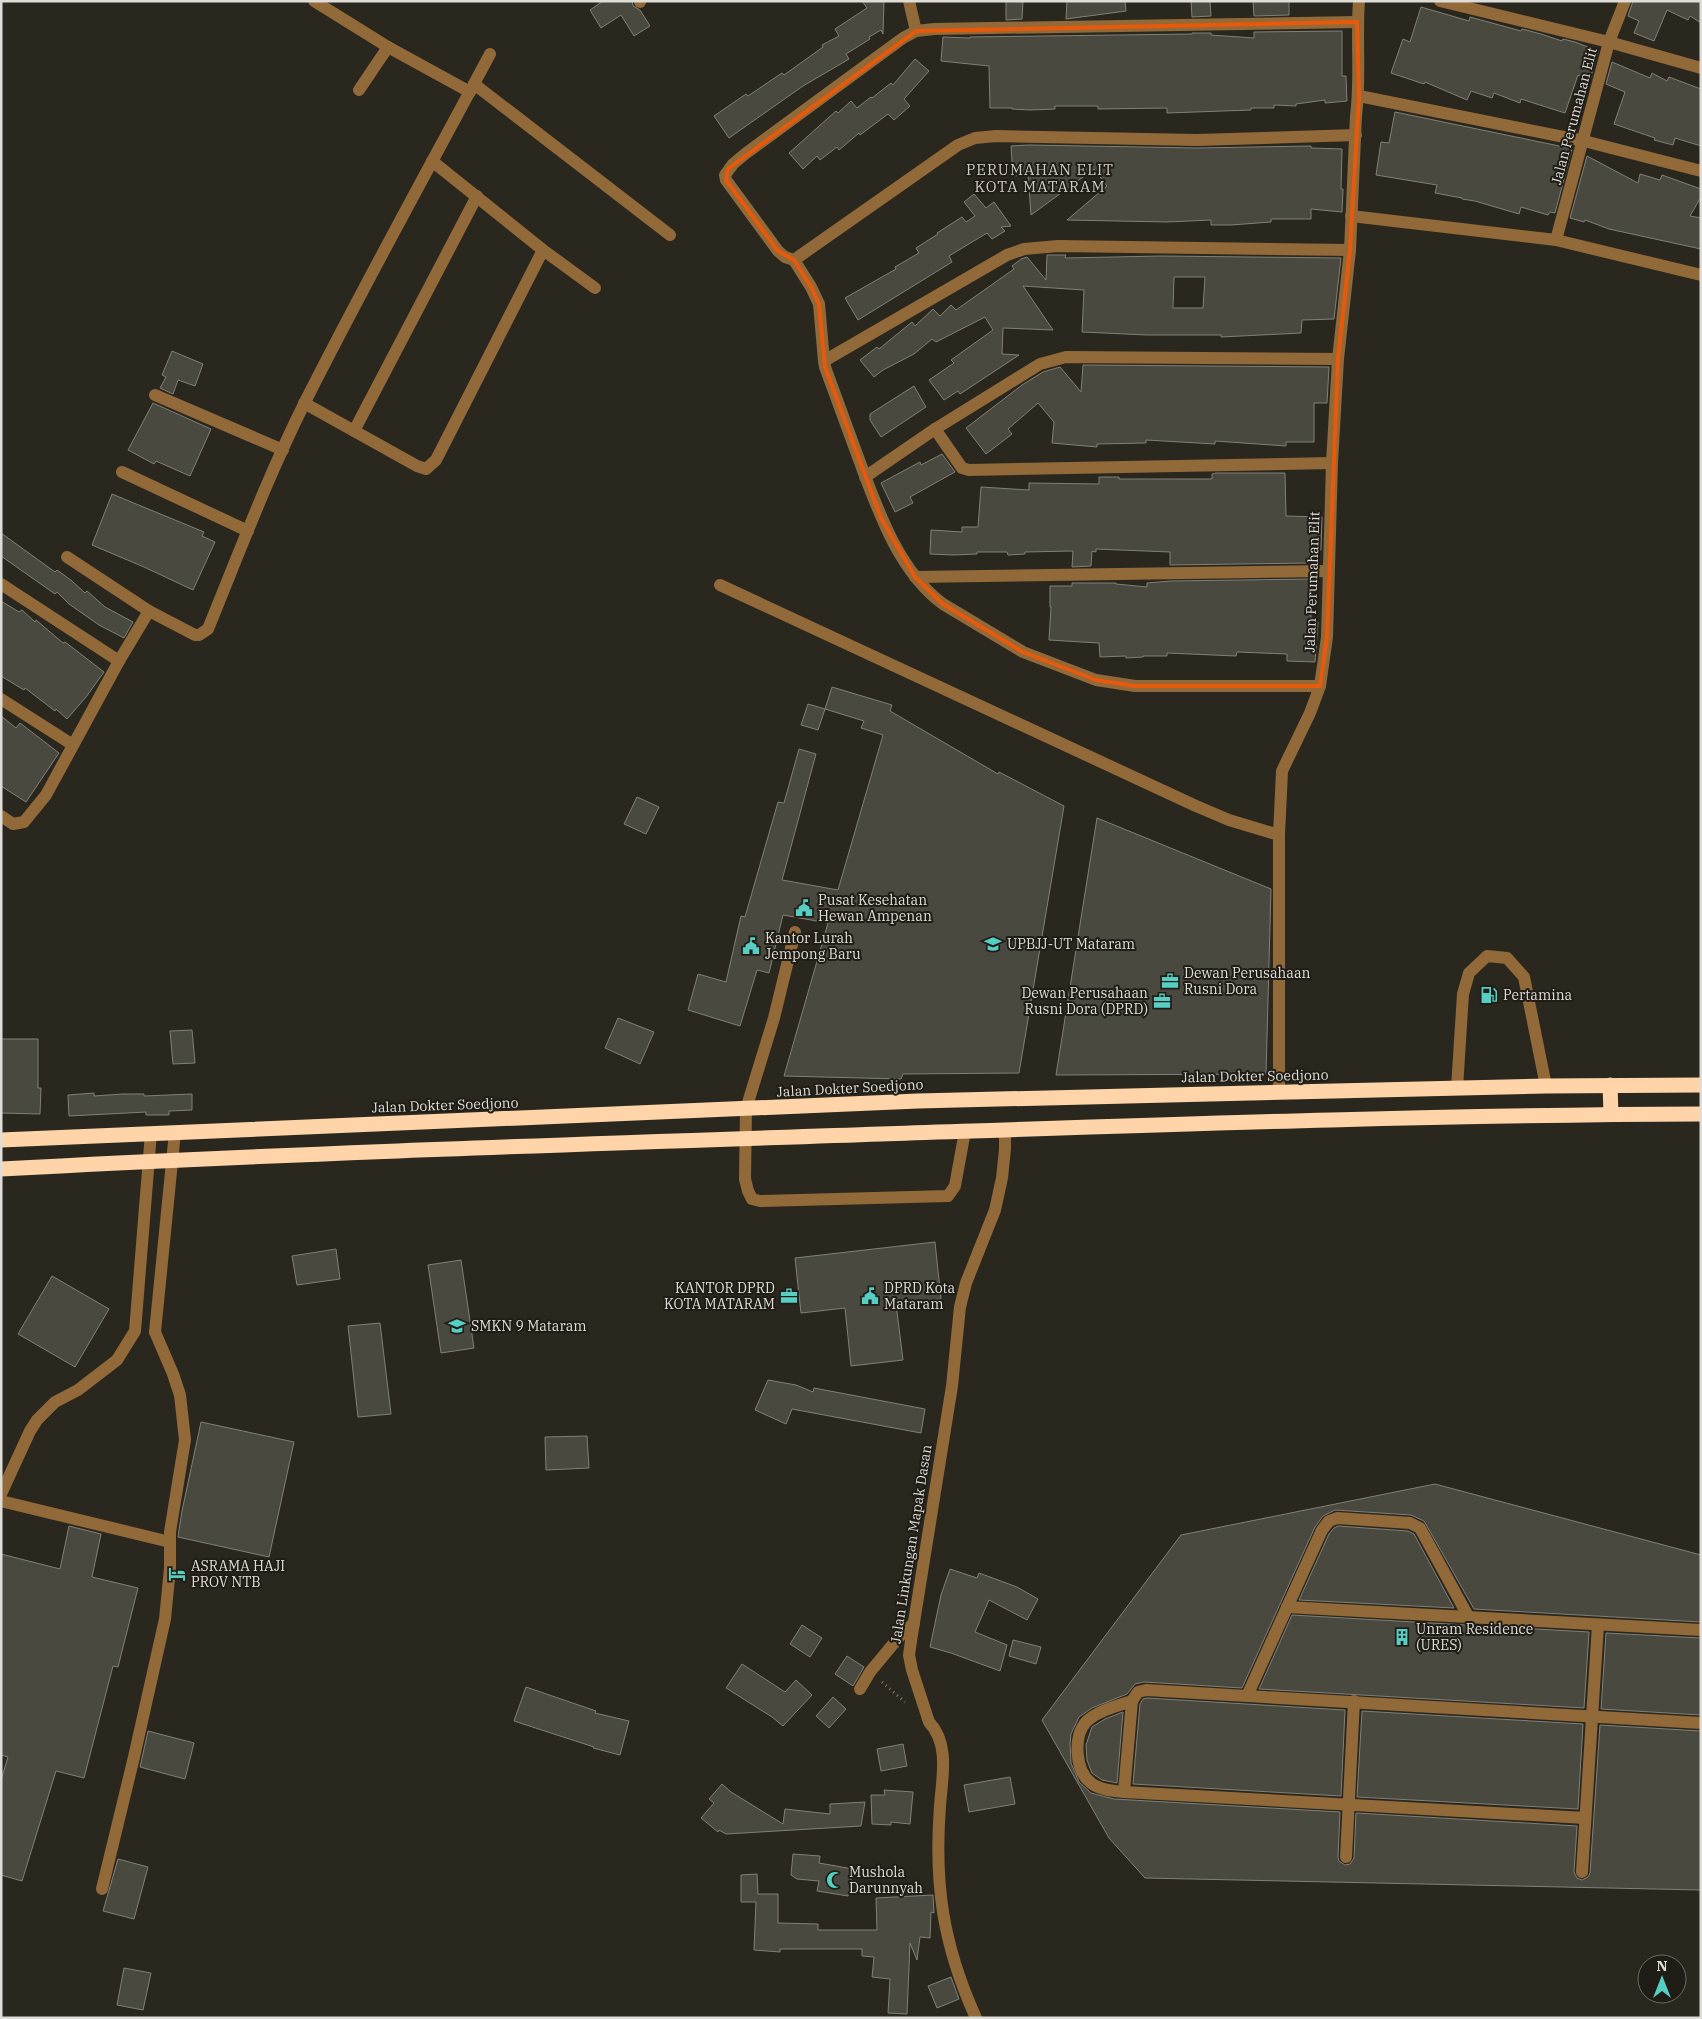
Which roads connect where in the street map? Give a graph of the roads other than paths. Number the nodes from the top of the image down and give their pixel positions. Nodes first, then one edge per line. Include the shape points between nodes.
1 (314, 1) edge
2 (909, 1) edge
3 (1359, 1) edge
4 (1440, 1) edge
5 (1624, 1) edge
6 (1357, 22) junction
7 (916, 31) junction
8 (1609, 42) junction
9 (388, 47) junction
10 (490, 54) dead end
11 (1701, 68) edge
12 (472, 88) junction
13 (359, 90) dead end
14 (1359, 96) junction
15 (1356, 135) junction
16 (1584, 142) junction
17 (432, 161) junction
18 (1701, 171) edge
19 (477, 196) junction
20 (1352, 216) junction
21 (670, 235) dead end
22 (1556, 240) junction
23 (542, 250) junction
24 (1350, 250) junction
25 (794, 260) junction
26 (1701, 275) edge
27 (595, 288) dead end
28 (1338, 360) junction
29 (824, 361) junction
30 (155, 395) dead end
31 (304, 404) junction
32 (935, 429) junction
33 (354, 431) junction
34 (283, 450) junction
35 (1332, 463) junction
36 (122, 472) dead end
37 (865, 477) junction
38 (248, 531) junction
39 (67, 557) dead end
40 (1328, 571) junction
41 (915, 577) junction
42 (1, 584) edge
43 (720, 584) dead end
44 (149, 611) junction
45 (119, 661) junction
46 (1320, 686) junction
47 (1, 700) edge
48 (73, 745) junction
49 (1, 816) edge
50 (1279, 834) junction
51 (795, 932) dead end
52 (1610, 1084) junction
53 (1701, 1084) edge
54 (1546, 1086) junction
55 (1457, 1088) junction
56 (1279, 1092) junction
57 (746, 1109) junction
58 (1611, 1114) junction
59 (1701, 1114) edge
60 (1005, 1130) junction
61 (965, 1131) junction
62 (175, 1132) junction
63 (151, 1133) junction
64 (744, 1138) junction
65 (1, 1140) edge
66 (172, 1160) junction
67 (148, 1161) junction
68 (1, 1169) edge
69 (135, 1331) junction
70 (155, 1332) junction
71 (1, 1494) edge
72 (1, 1501) edge
73 (170, 1542) junction
74 (1287, 1607) junction
75 (1468, 1616) junction
76 (914, 1623) junction
77 (1598, 1625) junction
78 (1701, 1630) edge
79 (860, 1688) dead end
80 (1247, 1696) junction
81 (1132, 1702) junction
82 (1354, 1702) junction
83 (1592, 1718) junction
84 (1701, 1723) edge
85 (1124, 1792) junction
86 (1347, 1804) junction
87 (1584, 1818) junction
88 (1346, 1857) dead end
89 (1582, 1872) dead end
90 (102, 1889) dead end
91 (976, 2018) edge

1 - 9 street
2 - 7 street
3 - 6 street, Jalan Perumahan Elit
4 - 8 street
5 - 8 street, Jalan Perumahan Elit
6 - 7 street
6 - 14 street, Jalan Perumahan Elit
7 - 25 street via 745,154 725,174 726,180 778,251
8 - 11 street
8 - 16 street, Jalan Perumahan Elit
9 - 12 street
9 - 13 street
10 - 12 street
12 - 17 street
12 - 21 street
14 - 15 street, Jalan Perumahan Elit
14 - 16 street
15 - 20 street, Jalan Perumahan Elit
15 - 25 street via 1197,140 975,138 958,145
16 - 18 street
16 - 22 street, Jalan Perumahan Elit
17 - 19 street
17 - 31 street
19 - 23 street
19 - 33 street
20 - 22 street
20 - 24 street, Jalan Perumahan Elit
22 - 26 street
23 - 27 street
23 - 33 street via 431,465 426,469 417,466
24 - 28 street, Jalan Perumahan Elit
24 - 29 street via 1058,246 1024,249 1007,255
25 - 29 street via 819,304
28 - 32 street via 1066,356 1040,364
28 - 35 street, Jalan Perumahan Elit
29 - 37 street
30 - 34 street
31 - 33 street
31 - 34 street
32 - 35 street via 962,468 969,470
32 - 37 street
34 - 38 street
35 - 40 street, Jalan Perumahan Elit
36 - 38 street
37 - 41 street via 881,518
38 - 44 street via 205,632 195,635
39 - 44 street
40 - 41 street
40 - 46 street, Jalan Perumahan Elit via 1327,637
41 - 46 street via 943,604 1023,652 1096,680 1135,686
42 - 45 street
43 - 50 street via 1196,806 1229,820
44 - 45 street
45 - 48 street
46 - 50 street, Jalan Perumahan Elit via 1282,771
47 - 48 street
48 - 49 street via 46,795 24,822 13,824
50 - 56 street, Jalan Perumahan Elit
51 - 57 street via 774,1018
52 - 53 highway, Jalan Dokter Soedjono
52 - 54 highway, Jalan Dokter Soedjono
52 - 58 highway
54 - 55 highway, Jalan Dokter Soedjono
54 - 55 street via 1524,977 1507,958 1487,956 1470,973 1463,994
55 - 56 highway, Jalan Dokter Soedjono
56 - 57 highway, Jalan Dokter Soedjono via 936,1100
57 - 62 highway, Jalan Dokter Soedjono
57 - 64 street
58 - 59 highway
58 - 60 highway via 1283,1120
60 - 61 highway
60 - 76 street, Jalan Linkungan Mapak Dasan via 1002,1178 995,1210 966,1283 960,1307 952,1386
61 - 64 highway
61 - 64 street via 955,1186 948,1196 760,1201 752,1198 748,1191
62 - 63 highway, Jalan Dokter Soedjono
62 - 66 street
63 - 65 highway, Jalan Dokter Soedjono
63 - 67 street
64 - 66 highway
66 - 67 highway
66 - 70 street
67 - 68 highway
67 - 69 street
69 - 70 street
69 - 71 street via 117,1360 78,1390 55,1402 37,1420
70 - 73 street via 174,1374 184,1425 185,1440
72 - 73 street
73 - 90 street via 165,1619
74 - 75 street
74 - 75 street via 1322,1530 1329,1521 1337,1518 1410,1523 1420,1528
74 - 80 street
75 - 77 street
76 - 79 street via 899,1637
76 - 91 street, Jalan Linkungan Mapak Dasan via 909,1655 912,1670 929,1722 936,1729 942,1745 937,1851 943,1918 955,1965
77 - 78 street
77 - 83 street
80 - 81 street via 1146,1690 1138,1692
80 - 82 street
81 - 85 street
81 - 85 street via 1098,1714 1079,1731 1078,1759 1084,1776 1103,1790
82 - 83 street
82 - 86 street
83 - 84 street
83 - 87 street
85 - 86 street
86 - 87 street
86 - 88 street
87 - 89 street

